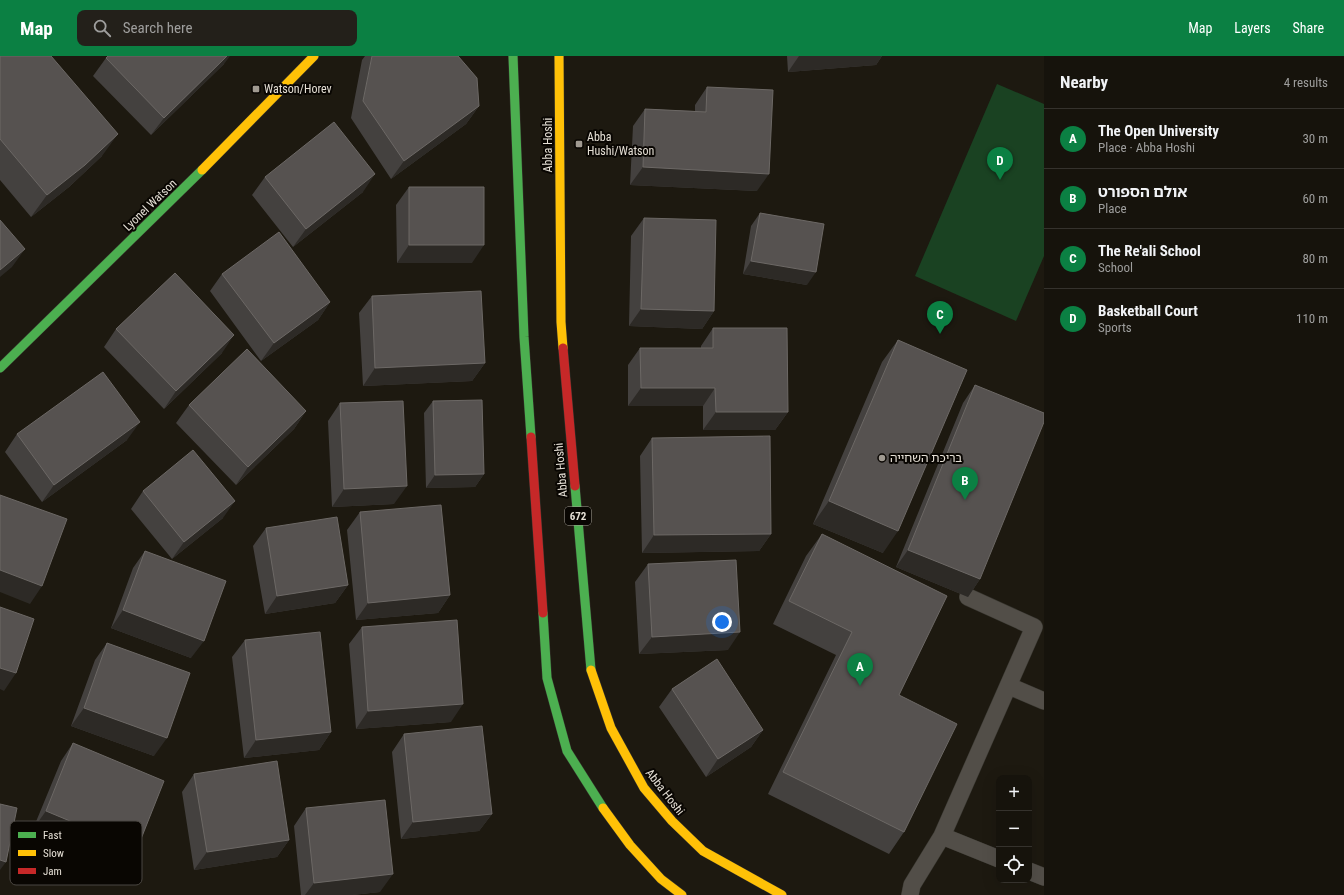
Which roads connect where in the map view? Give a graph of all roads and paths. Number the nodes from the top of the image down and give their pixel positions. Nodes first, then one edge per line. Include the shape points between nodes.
1 (314, 56) edge
2 (513, 56) edge
3 (559, 56) edge
4 (0, 368) edge
5 (968, 597) dead end
6 (1009, 686) junction
7 (1044, 701) edge
8 (942, 836) junction
9 (996, 858) edge
10 (1032, 872) edge
11 (1044, 877) edge
12 (682, 895) edge
13 (782, 895) edge
14 (910, 895) edge

1 - 4 main road, Lyonel Watson via 168,204
2 - 12 main road via 524,337 547,678 567,751 606,813 630,845 661,879
3 - 13 main road, Abba Hoshi / 672 via 561,322 591,669 611,728 644,788 672,822 703,851
5 - 6 lane via 1034,627
6 - 7 lane
6 - 8 lane
8 - 9 lane
8 - 14 lane via 912,885
10 - 11 lane

